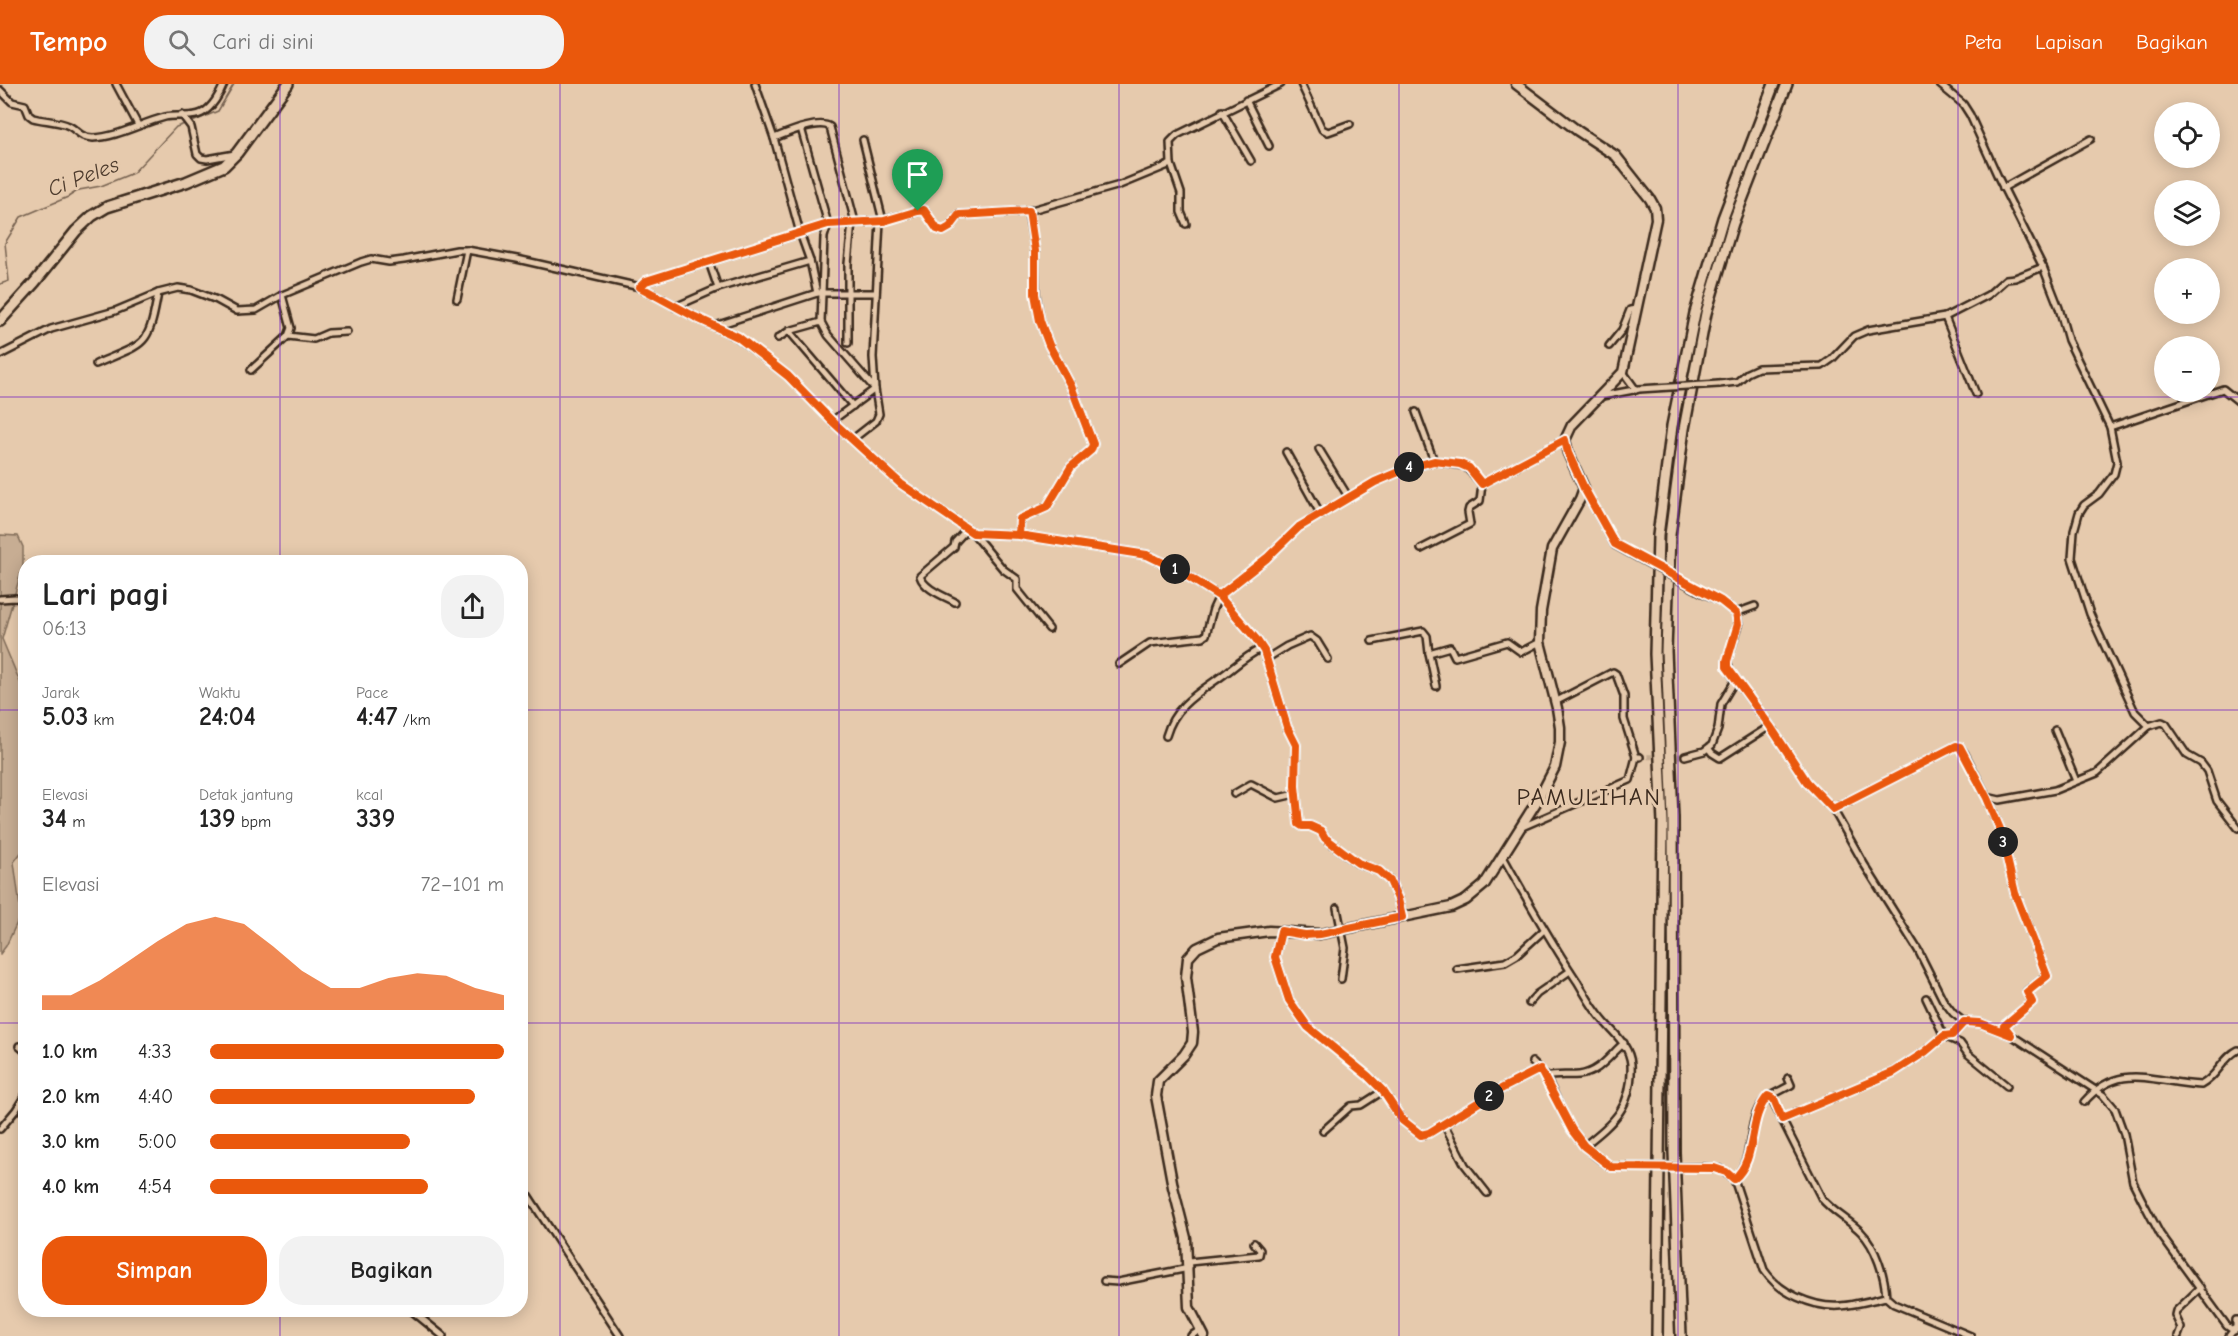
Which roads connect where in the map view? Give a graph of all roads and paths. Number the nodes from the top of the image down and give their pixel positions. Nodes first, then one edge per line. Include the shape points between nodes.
1 (116, 84) edge
2 (224, 84) edge
3 (288, 84) edge
4 (755, 84) edge
5 (1281, 84) edge
6 (1301, 84) edge
7 (1516, 84) edge
8 (1774, 84) edge
9 (1786, 84) edge
10 (1939, 84) edge
11 (0, 90) edge
12 (1246, 100) junction
13 (1222, 111) junction
14 (186, 120) junction
15 (1350, 124) dead end
16 (138, 125) junction
17 (801, 128) junction
18 (774, 138) junction
19 (2091, 139) dead end
20 (863, 140) dead end
21 (1269, 146) dead end
22 (237, 153) junction
23 (1251, 161) dead end
24 (1172, 164) junction
25 (2004, 188) junction
26 (1029, 211) junction
27 (882, 221) junction
28 (854, 222) junction
29 (828, 224) junction
30 (1186, 224) dead end
31 (800, 233) junction
32 (467, 250) junction
33 (810, 261) junction
34 (709, 262) junction
35 (2043, 267) junction
36 (640, 287) junction
37 (718, 288) junction
38 (820, 292) junction
39 (848, 292) junction
40 (158, 293) junction
41 (876, 293) junction
42 (282, 295) junction
43 (457, 299) dead end
44 (675, 307) junction
45 (1636, 309) junction
46 (1945, 317) junction
47 (0, 321) edge
48 (821, 322) junction
49 (715, 326) junction
50 (347, 332) dead end
51 (789, 332) junction
52 (288, 336) junction
53 (778, 338) dead end
54 (848, 343) dead end
55 (1609, 346) dead end
56 (0, 354) edge
57 (96, 364) dead end
58 (251, 370) dead end
59 (1623, 372) junction
60 (875, 389) junction
61 (1637, 390) junction
62 (1976, 394) dead end
63 (1601, 396) junction
64 (2238, 401) edge
65 (853, 406) junction
66 (1416, 412) dead end
67 (832, 421) junction
68 (2110, 427) junction
69 (853, 439) junction
70 (1565, 440) junction
71 (1319, 449) dead end
72 (1286, 452) dead end
73 (1434, 461) junction
74 (1482, 484) junction
75 (1584, 488) junction
76 (1348, 498) junction
77 (1320, 513) junction
78 (970, 531) junction
79 (1019, 535) junction
80 (1421, 549) dead end
81 (1219, 596) junction
82 (0, 599) edge
83 (18, 599) edge
84 (955, 602) dead end
85 (1755, 606) dead end
86 (1736, 613) junction
87 (1049, 629) dead end
88 (1372, 641) dead end
89 (1540, 642) junction
90 (1262, 648) junction
91 (1430, 653) junction
92 (1266, 659) junction
93 (1328, 659) dead end
94 (1119, 663) dead end
95 (1736, 679) junction
96 (1436, 686) dead end
97 (1556, 702) junction
98 (1770, 726) junction
99 (2149, 726) junction
100 (2055, 730) dead end
101 (1166, 736) dead end
102 (1709, 749) junction
103 (1685, 756) tunnel mouth
104 (2076, 781) junction
105 (1234, 794) dead end
106 (1295, 794) junction
107 (1987, 798) junction
108 (1833, 809) junction
109 (1520, 828) junction
110 (2238, 828) edge
111 (1502, 855) junction
112 (1337, 908) dead end
113 (1402, 917) junction
114 (1341, 930) junction
115 (1544, 930) junction
116 (1281, 931) junction
117 (1457, 969) dead end
118 (1570, 971) junction
119 (1341, 979) dead end
120 (1926, 998) dead end
121 (1529, 1003) dead end
122 (1964, 1022) junction
123 (2011, 1035) junction
124 (1944, 1036) junction
125 (1624, 1043) junction
126 (2238, 1050) edge
127 (1532, 1062) dead end
128 (1540, 1069) junction
129 (1546, 1077) junction
130 (1788, 1078) dead end
131 (2007, 1086) dead end
132 (2095, 1090) junction
133 (1383, 1091) junction
134 (1770, 1096) junction
135 (2084, 1102) dead end
136 (18, 1107) edge
137 (1782, 1119) junction
138 (1444, 1124) junction
139 (0, 1129) edge
140 (1323, 1131) dead end
141 (1584, 1146) junction
142 (1734, 1179) junction
143 (1487, 1193) dead end
144 (528, 1195) edge
145 (1254, 1243) dead end
146 (1189, 1265) junction
147 (1104, 1281) dead end
148 (2200, 1288) junction
149 (1886, 1297) junction
150 (420, 1317) edge
151 (2238, 1320) edge
152 (2234, 1332) edge
153 (1202, 1333) edge
154 (443, 1336) edge
155 (620, 1336) edge
156 (1191, 1336) edge
157 (1658, 1336) edge
158 (1681, 1336) edge
159 (1971, 1336) edge
160 (2178, 1336) edge

1 - 16 street
2 - 14 street via 203,113
3 - 22 highway
4 - 18 street
5 - 12 street
6 - 15 street via 1322,129 1328,132
7 - 45 main road via 1616,156 1653,203 1656,225
8 - 157 highway via 1723,218 1695,313 1672,426 1658,536 1655,654 1663,823
9 - 158 highway via 1733,223 1706,313 1683,429 1670,535 1666,651 1673,818 1674,1152
10 - 25 street via 1963,104
11 - 16 street via 12,102 25,105 33,118 69,126 92,138
12 - 13 street
12 - 21 street
13 - 23 street
13 - 24 street via 1172,138
14 - 16 street via 166,117
14 - 22 street via 201,158
17 - 18 street
17 - 28 street via 824,124 830,127
17 - 29 street
18 - 31 street
19 - 25 street
20 - 27 street
22 - 47 highway via 209,174 99,211 76,231
24 - 26 street via 1120,185
24 - 30 street
25 - 35 street
26 - 27 street via 959,215 943,231 937,229 924,210
26 - 79 street via 1040,321 1093,444 1071,467 1047,507 1020,519
27 - 28 street
27 - 41 street
28 - 29 street
28 - 39 street
29 - 31 street
29 - 38 street
31 - 33 street
31 - 34 street
32 - 36 street
32 - 42 street via 389,262 371,259
32 - 43 street
33 - 37 street
33 - 38 street
34 - 36 street via 646,281
34 - 37 street
35 - 46 street via 2006,279 1988,295
35 - 68 street via 2068,340
36 - 44 street
37 - 44 street
38 - 39 street
38 - 48 street
38 - 49 street
39 - 41 street
39 - 54 street
40 - 42 street via 178,288 191,290 242,312 256,310
40 - 56 street via 115,311 51,329
40 - 57 street via 152,327 142,343
41 - 60 street
42 - 52 street via 291,328
44 - 49 street
45 - 55 street via 1630,310
45 - 59 main road
46 - 61 street, bridge via 1861,333 1822,366 1758,368 1737,382
46 - 62 street
48 - 51 street
48 - 60 street
49 - 67 street via 738,337 788,376
50 - 52 street via 314,339
51 - 53 street
51 - 65 street
52 - 58 street
59 - 61 street
59 - 63 main road
60 - 65 street
60 - 69 street via 878,418
61 - 63 street
63 - 70 main road via 1568,430
64 - 68 street via 2223,389 2214,390
65 - 67 street
66 - 73 street
67 - 69 street
68 - 99 street via 2117,462 2114,474 2079,513 2072,558 2090,614 2134,712
69 - 78 street via 901,484
70 - 74 street
70 - 75 main road
71 - 76 street
72 - 77 street
73 - 74 street via 1465,465
73 - 76 street via 1375,482
74 - 80 street via 1480,501 1468,512 1470,524
75 - 86 street, bridge via 1615,544
75 - 89 main road via 1551,554
76 - 77 street
77 - 81 street
78 - 79 street
78 - 84 street via 920,576 927,586
78 - 87 street via 1003,569 1017,579 1016,586
79 - 81 street via 1147,555
81 - 90 street
81 - 94 street via 1206,635 1150,643
82 - 83 street
85 - 86 street
86 - 95 street via 1738,624 1727,667
88 - 91 street via 1423,631
89 - 91 street via 1521,652 1506,642 1456,657 1450,647
89 - 97 main road
90 - 92 street
90 - 101 street via 1190,697 1179,708
91 - 96 street
92 - 93 street via 1310,636
92 - 106 street via 1296,745
95 - 98 street
95 - 102 street via 1721,704 1718,729
97 - 109 main road via 1560,735 1555,767
97 - 109 street via 1613,672 1616,674 1624,696 1624,719 1638,757 1630,780
98 - 102 street via 1720,758
98 - 108 street via 1807,782
99 - 104 street via 2097,773
99 - 110 street via 2166,724 2187,755 2201,763 2217,801
100 - 104 street
102 - 103 street
104 - 107 street via 2055,790 2000,800
105 - 106 street via 1251,784 1278,798
106 - 113 street via 1299,824 1321,831 1358,863 1379,871 1390,881
107 - 108 street via 1965,754 1956,746
107 - 123 street via 2000,829 2015,893 2047,976 2027,992 2032,1002 2004,1026
108 - 122 street via 1918,950 1943,1000
109 - 111 main road
111 - 113 main road via 1484,885 1466,900
111 - 115 street
112 - 114 street
113 - 114 main road
114 - 116 main road via 1312,935
114 - 119 street via 1345,957
115 - 117 street via 1505,962
115 - 118 street
116 - 133 street via 1275,957 1289,1000 1308,1027
116 - 146 main road via 1218,938 1197,948 1187,962 1192,1043 1156,1087
118 - 121 street
118 - 125 street via 1601,1018
120 - 124 street
122 - 123 street via 1980,1023
122 - 124 street via 1952,1035
123 - 132 street
124 - 131 street via 1960,1043
124 - 137 street via 1894,1072
125 - 129 street via 1594,1071
125 - 141 street via 1631,1062 1630,1090 1623,1109
126 - 132 street via 2201,1084 2125,1076
127 - 128 street
128 - 129 street
128 - 138 street
129 - 141 street
130 - 134 street via 1791,1085
132 - 135 street
132 - 148 street via 2115,1109 2133,1182 2160,1234
133 - 138 street via 1402,1120 1421,1135
133 - 140 street via 1361,1105 1349,1107
134 - 137 street
134 - 142 street via 1757,1112 1746,1161
136 - 139 street
137 - 149 street via 1822,1199 1862,1232 1873,1250
138 - 143 street via 1465,1165
141 - 142 street, bridge via 1611,1167 1703,1167 1720,1169
142 - 149 street via 1764,1270 1780,1288 1823,1306
144 - 155 street
145 - 146 street via 1259,1255
146 - 147 street via 1118,1282
146 - 153 main road via 1189,1307
148 - 152 street
148 - 160 street via 2176,1311 2181,1328
149 - 159 street via 1894,1304
150 - 154 street
151 - 152 street
153 - 156 street

